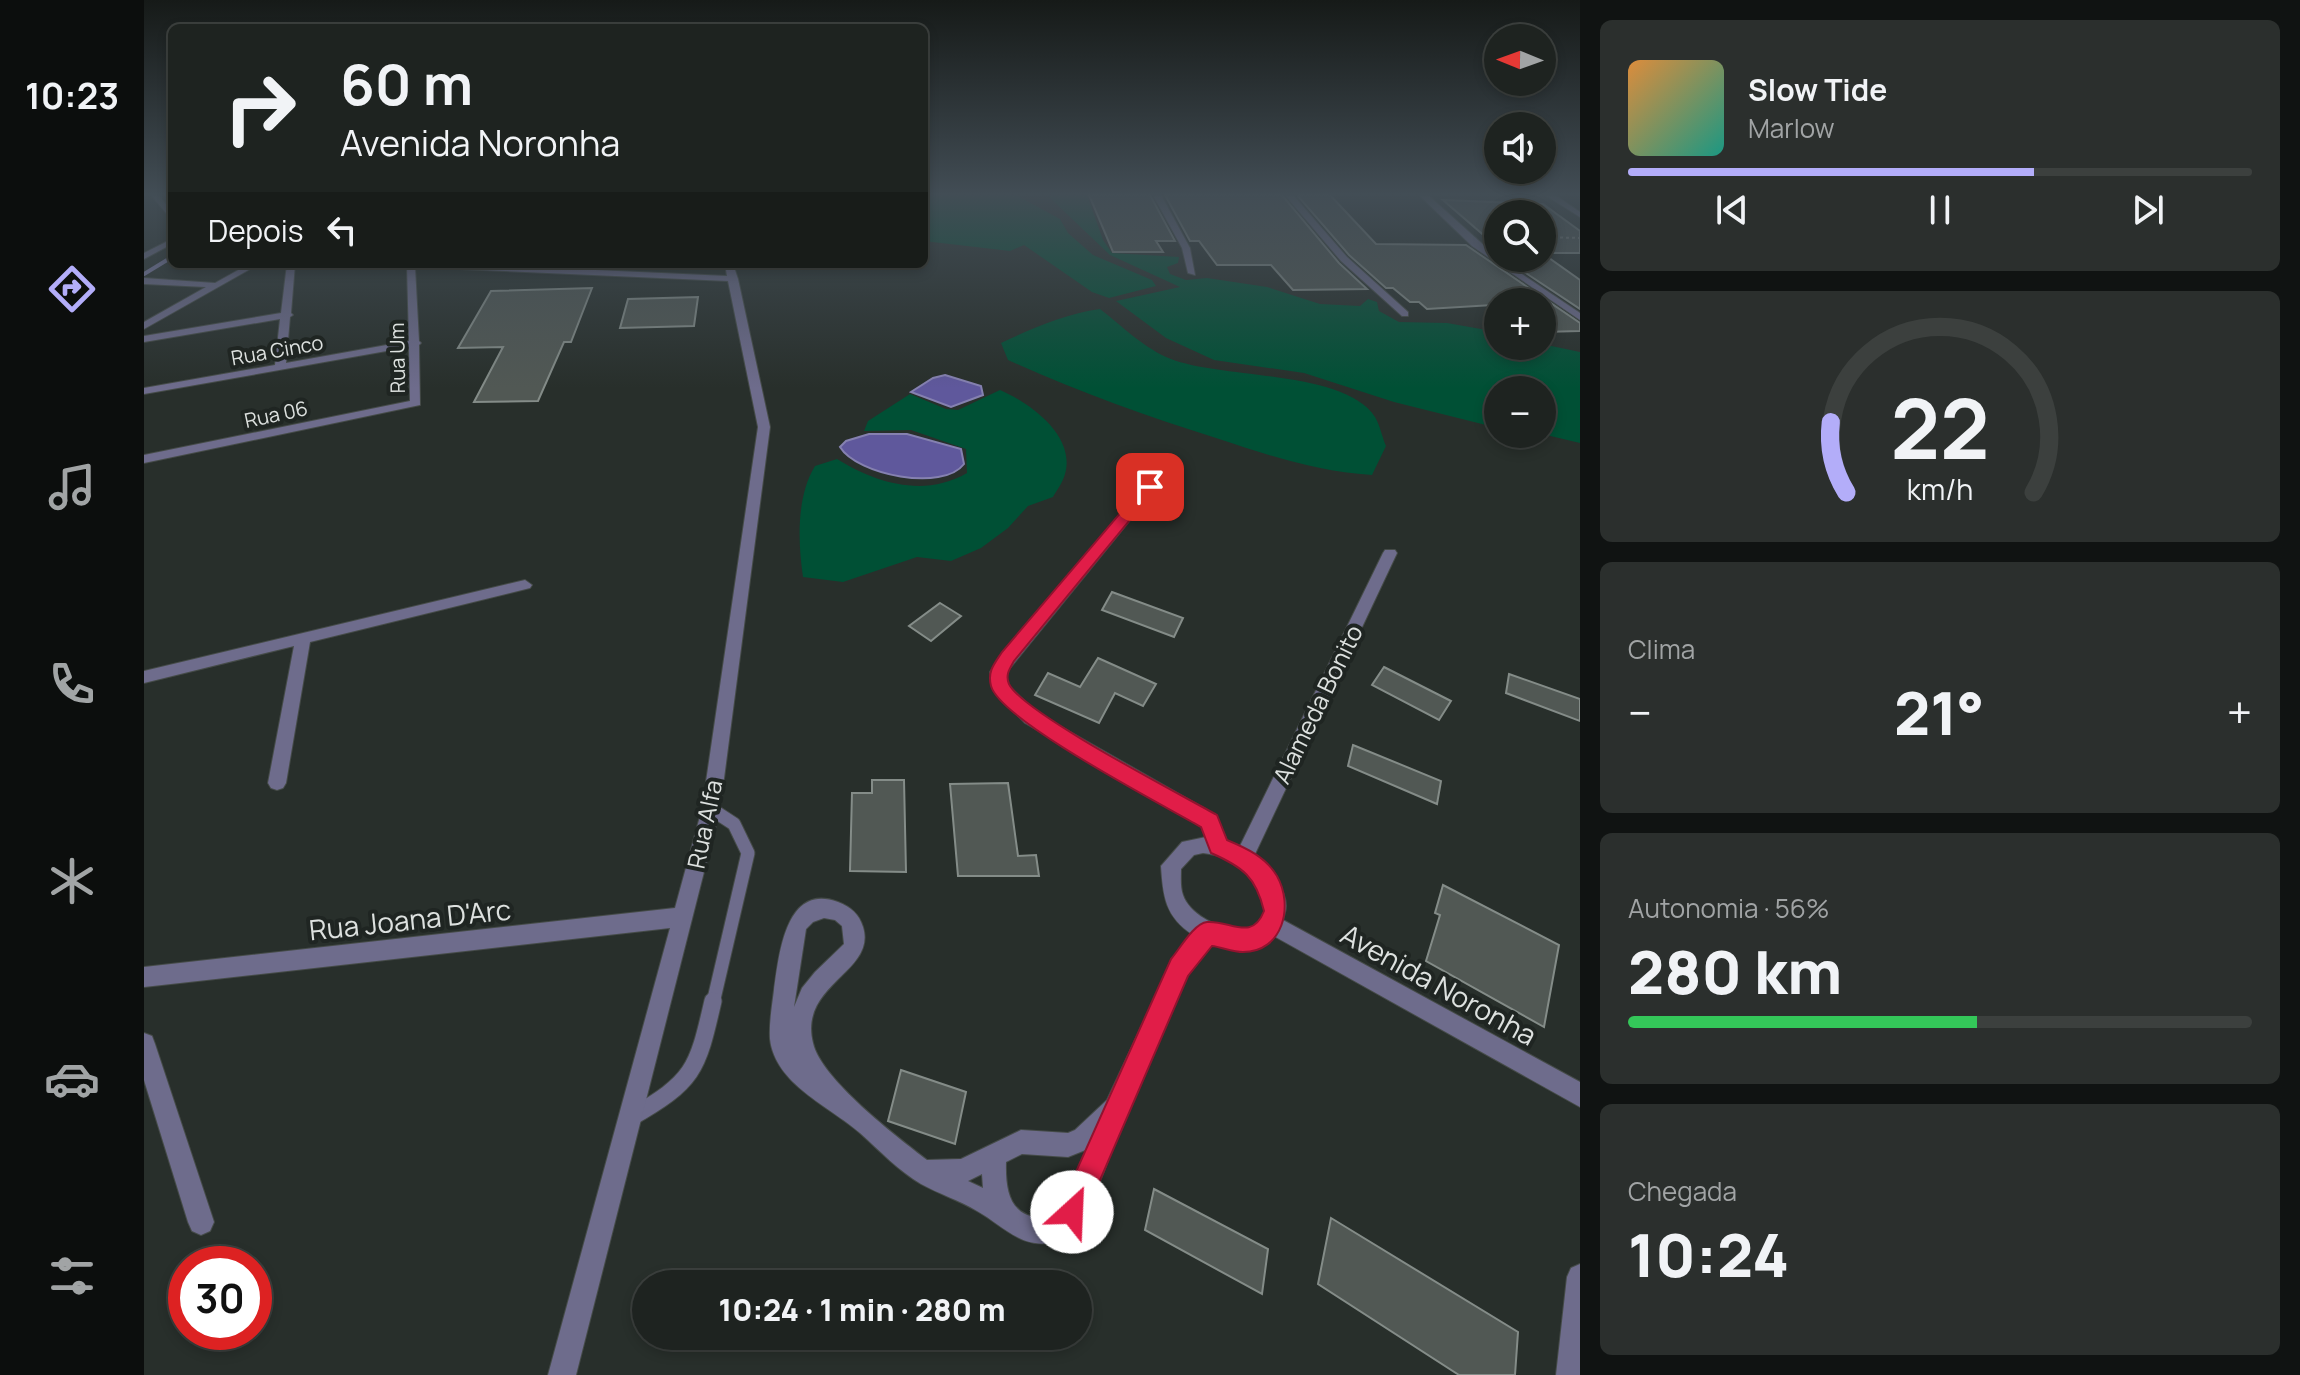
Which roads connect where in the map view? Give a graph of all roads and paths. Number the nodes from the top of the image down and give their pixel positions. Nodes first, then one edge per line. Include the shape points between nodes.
1 (1189, 259) edge
2 (1344, 259) edge
3 (1495, 259) edge
4 (247, 268) edge
5 (291, 268) edge
6 (411, 268) edge
7 (549, 268) edge
8 (732, 272) edge
9 (1192, 273) dead end
10 (144, 281) edge
11 (213, 285) junction
12 (1405, 314) dead end
13 (288, 315) junction
14 (1580, 317) edge
15 (144, 326) edge
16 (144, 339) edge
17 (416, 343) junction
18 (280, 368) junction
19 (144, 391) edge
20 (416, 403) joint
21 (144, 459) edge
22 (1170, 463) dead end
23 (1390, 553) dead end
24 (525, 585) dead end
25 (303, 637) junction
26 (144, 677) edge
27 (277, 783) dead end
28 (711, 809) junction
29 (1219, 846) junction
30 (1244, 857) junction
31 (683, 917) junction
32 (1271, 924) junction
33 (1207, 933) junction
34 (144, 977) edge
35 (144, 1044) edge
36 (1580, 1095) edge
37 (839, 1100) junction
38 (1115, 1108) junction
39 (630, 1118) junction
40 (995, 1155) junction
41 (921, 1170) junction
42 (1006, 1215) junction
43 (201, 1222) dead end
44 (1580, 1277) edge
45 (562, 1375) edge
46 (1570, 1375) edge

1 - 9 street
2 - 12 street
3 - 14 street
4 - 11 street
5 - 13 street
6 - 17 street, Rua Um
7 - 8 street
8 - 28 street, Rua Alfa via 764,427
10 - 11 street
11 - 15 street
13 - 16 street
13 - 18 street
17 - 18 street, Rua Cinco
17 - 20 street, Rua Um
18 - 19 street, Rua Cinco
20 - 21 street, Rua 06
22 - 29 street via 998,672 1000,687 1031,718 1210,821
23 - 30 street, Alameda Bonito
24 - 25 street
25 - 26 street
25 - 27 street
28 - 31 street, Rua Alfa
28 - 39 lane via 734,824 748,853 699,1061 685,1081
29 - 30 street
29 - 33 street via 1189,848 1171,866 1169,880 1180,909
30 - 32 street via 1258,868 1274,896
31 - 34 street, Rua Joana D'Arc
31 - 39 street, Rua Alfa
32 - 33 street via 1244,941
32 - 36 street, Avenida Noronha
33 - 38 street via 1179,968
35 - 43 street
37 - 37 street via 805,1059 800,1039 813,992 853,947 855,934 843,913 813,909 795,926 780,1036 797,1071
37 - 41 street
38 - 40 street via 1083,1139 1068,1145 1021,1142
38 - 42 street via 1084,1191 1056,1229 1024,1229
39 - 45 street, Rua Alfa
40 - 41 street via 962,1171
40 - 42 street via 995,1195
41 - 42 street
44 - 46 street

